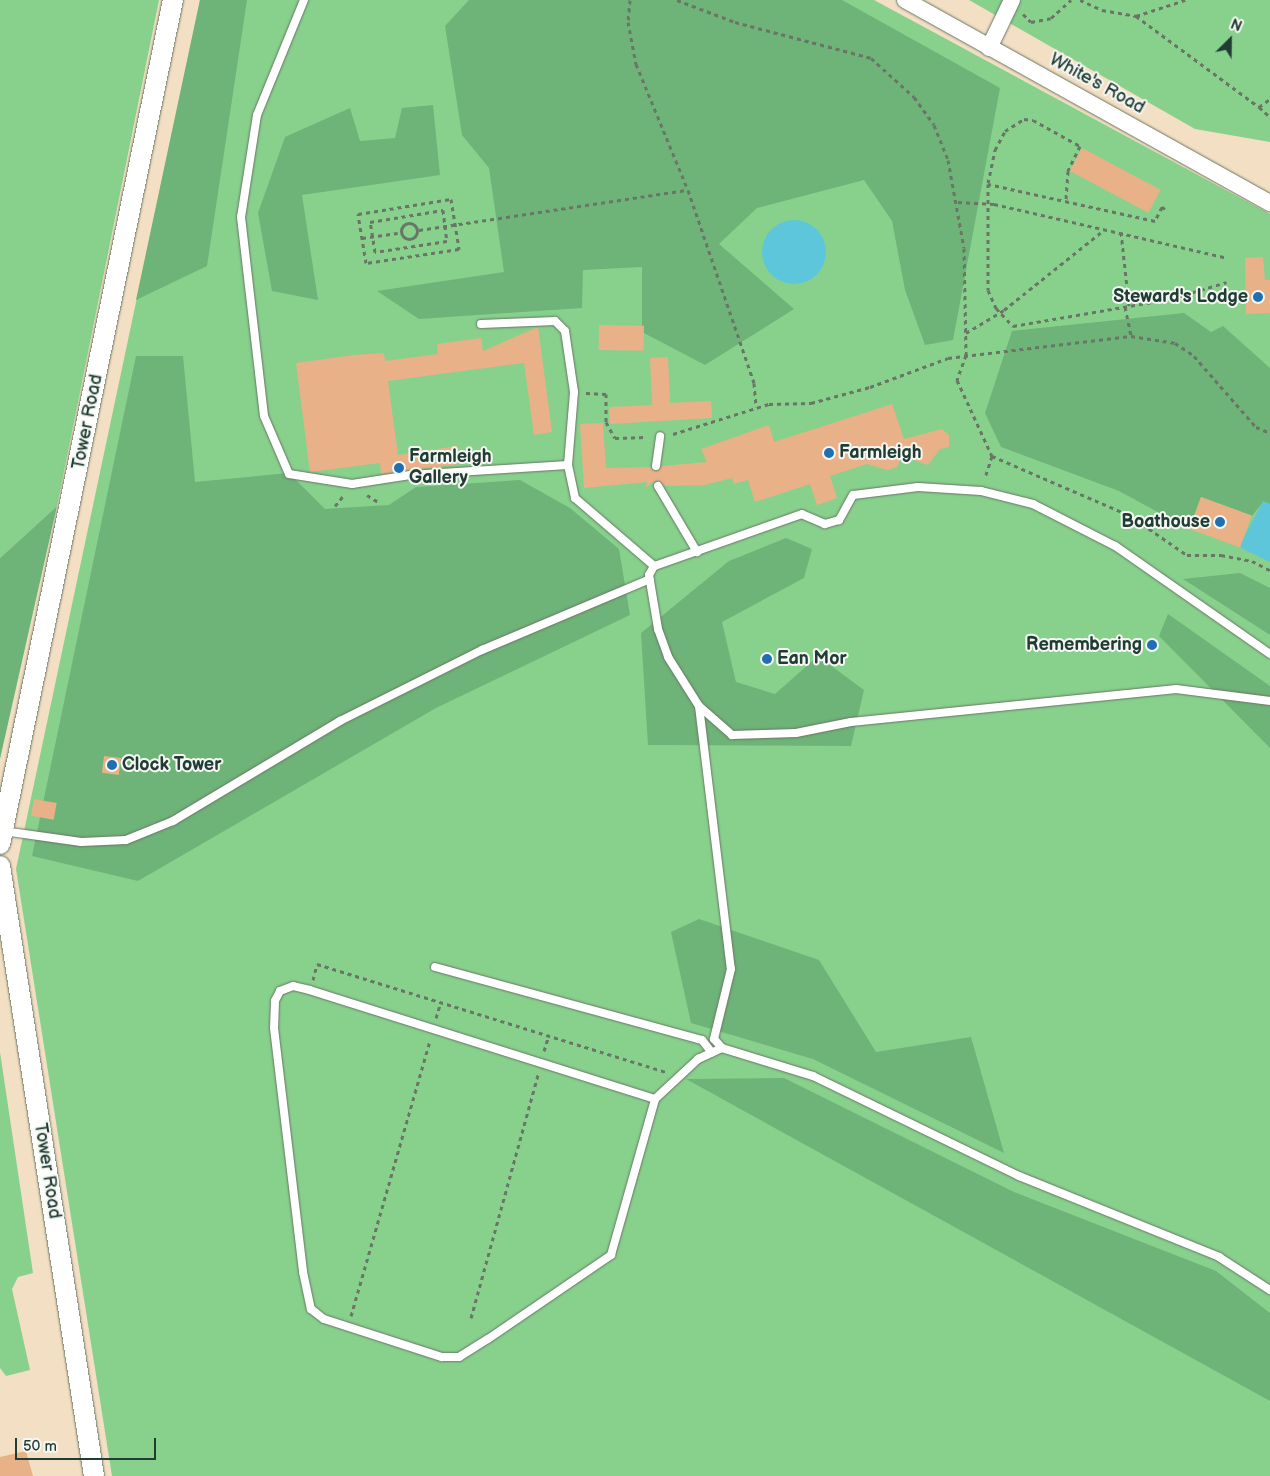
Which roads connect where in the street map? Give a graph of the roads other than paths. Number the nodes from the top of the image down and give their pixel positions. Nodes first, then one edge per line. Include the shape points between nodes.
1 (173, 0) edge
2 (304, 0) edge
3 (905, 0) edge
4 (1012, 0) edge
5 (989, 48) junction
6 (1270, 203) edge
7 (481, 324) dead end
8 (660, 436) road end
9 (568, 465) junction
10 (656, 466) dead end
11 (658, 486) dead end
12 (697, 552) junction
13 (654, 566) junction
14 (650, 579) junction
15 (1270, 654) edge
16 (1270, 701) edge
17 (699, 706) junction
18 (1, 837) edge
19 (0, 866) edge
20 (435, 967) dead end
21 (722, 1048) junction
22 (712, 1053) junction
23 (655, 1099) junction
24 (1270, 1290) edge
25 (94, 1476) edge

1 - 18 street, Tower Road
2 - 9 lane via 257,115 241,217 264,416 289,474 352,484 410,475
3 - 5 street, White's Road
4 - 5 street
5 - 6 street, White's Road
7 - 9 lane via 555,321 565,331 574,392
8 - 10 lane
9 - 13 lane via 575,498
11 - 12 lane
12 - 13 lane
12 - 15 lane via 802,514 825,524 839,520 853,495 918,487 981,491 1033,504 1114,546
13 - 14 lane
14 - 17 lane via 658,629 668,657
14 - 18 lane via 482,650 340,721 173,821 126,840 81,842
16 - 17 lane via 1176,689 748,735 732,735
17 - 21 lane via 731,970 714,1039
19 - 25 street, Tower Road
20 - 22 lane via 702,1040
21 - 22 lane
21 - 24 lane via 813,1076 1020,1176 1219,1258
22 - 23 lane via 698,1060
23 - 23 lane via 610,1254 590,1271 459,1357 442,1357 348,1326 311,1309 306,1292 274,1028 274,1001 280,991 293,986 310,990

